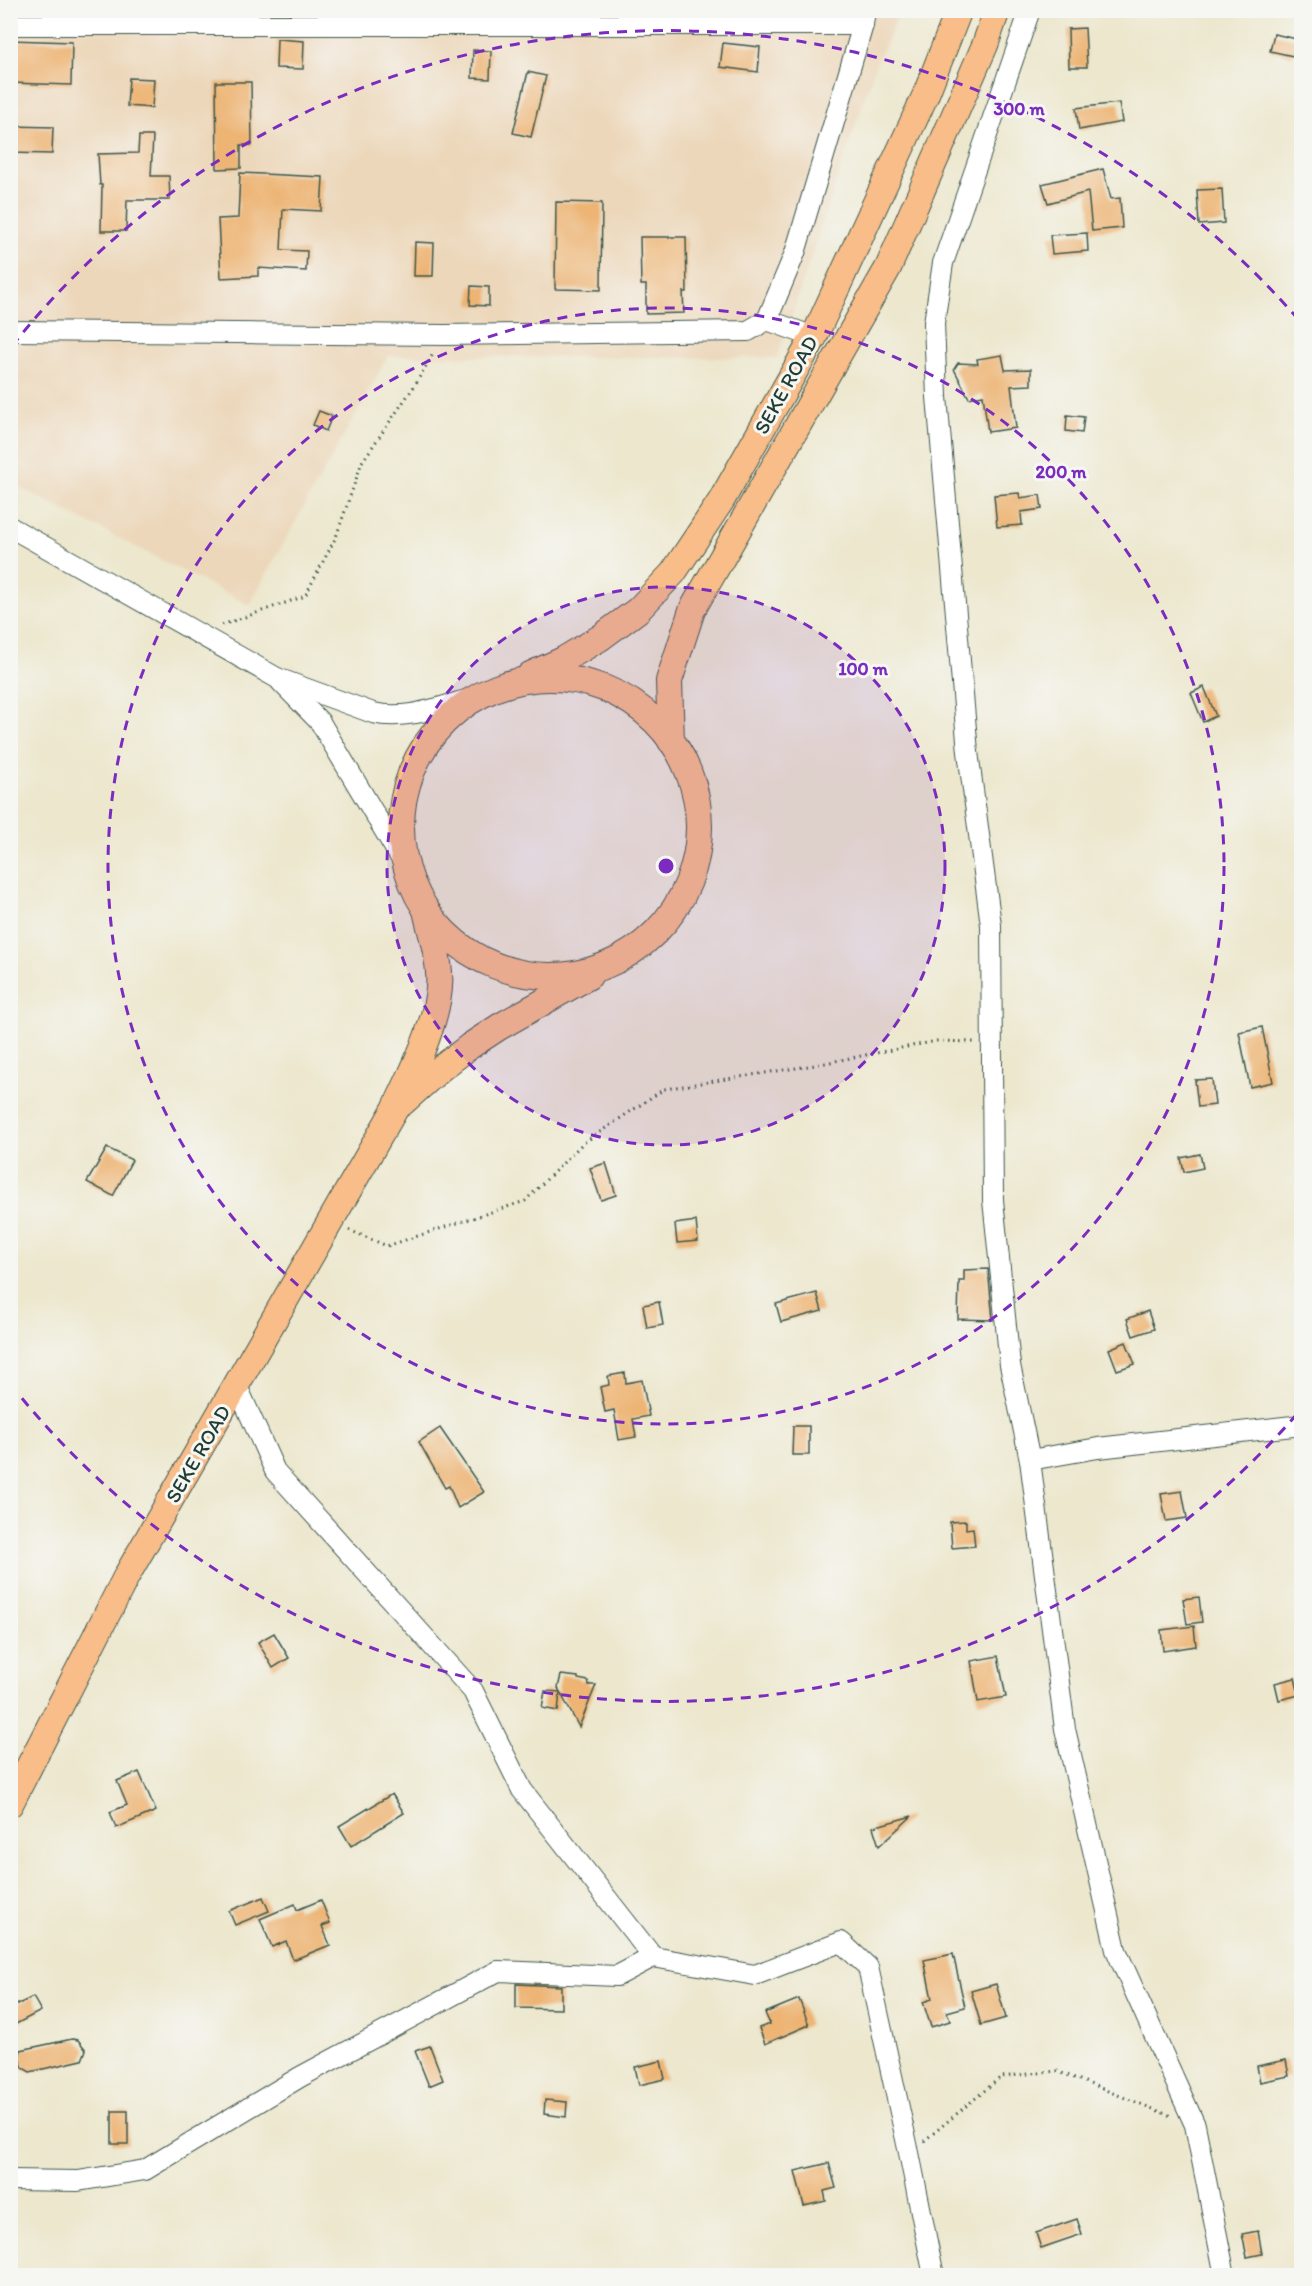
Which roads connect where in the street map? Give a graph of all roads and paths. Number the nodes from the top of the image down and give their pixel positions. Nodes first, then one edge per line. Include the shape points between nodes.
1 (959, 10) edge
2 (997, 10) edge
3 (1030, 10) edge
4 (138, 17) edge
5 (864, 18) edge
6 (10, 25) edge
7 (767, 320) junction
8 (10, 331) edge
9 (445, 335) junction
10 (814, 337) junction
11 (10, 527) edge
12 (199, 633) junction
13 (277, 678) junction
14 (516, 682) junction
15 (476, 697) junction
16 (671, 741) junction
17 (406, 867) junction
18 (426, 910) junction
19 (604, 967) junction
20 (991, 1042) junction
21 (395, 1110) junction
22 (331, 1223) junction
23 (237, 1386) junction
24 (1302, 1425) edge
25 (1030, 1460) junction
26 (10, 1804) edge
27 (653, 1958) junction
28 (1195, 2125) junction
29 (909, 2153) junction
30 (10, 2180) edge
31 (934, 2276) edge
32 (1225, 2276) edge

1 - 10 main road, SEKE ROAD via 926,94
2 - 16 main road, SEKE ROAD via 888,268 692,610 669,681
3 - 20 street via 943,263 934,323 968,752 991,925
4 - 5 street
4 - 6 street
5 - 7 street via 795,253
7 - 9 street via 748,331
7 - 10 street
8 - 9 street
9 - 12 path via 362,462 336,537 305,596
10 - 14 main road, SEKE ROAD via 721,501 673,573 638,610 600,638
11 - 12 street
12 - 13 street
13 - 15 street via 387,717
13 - 17 street via 320,722
14 - 15 main road, SEKE ROAD
14 - 16 main road, SEKE ROAD via 574,680 603,688 629,701
15 - 17 main road, SEKE ROAD via 449,717 428,741 412,770 403,801 401,834
16 - 19 main road, SEKE ROAD via 686,767 699,826 688,885 654,935
17 - 18 main road, SEKE ROAD
18 - 19 main road, SEKE ROAD via 447,935 474,956 505,970 538,976 572,976
18 - 21 main road via 440,973 438,997 419,1057
19 - 21 main road via 470,1046
20 - 22 path via 937,1041 664,1089 582,1144 525,1201 387,1246
20 - 25 street via 993,1200 1010,1365
21 - 22 main road, SEKE ROAD
22 - 23 main road, SEKE ROAD
23 - 26 main road, SEKE ROAD via 127,1575
23 - 27 street via 275,1471 473,1691 522,1790
24 - 25 street via 1098,1448
25 - 28 street via 1065,1729 1116,1950
27 - 29 street via 755,1975 841,1942 868,1967
27 - 30 street via 617,1976 498,1971 300,2077 145,2170 78,2181
28 - 29 path via 1057,2071 1001,2077
28 - 32 street
29 - 31 street

